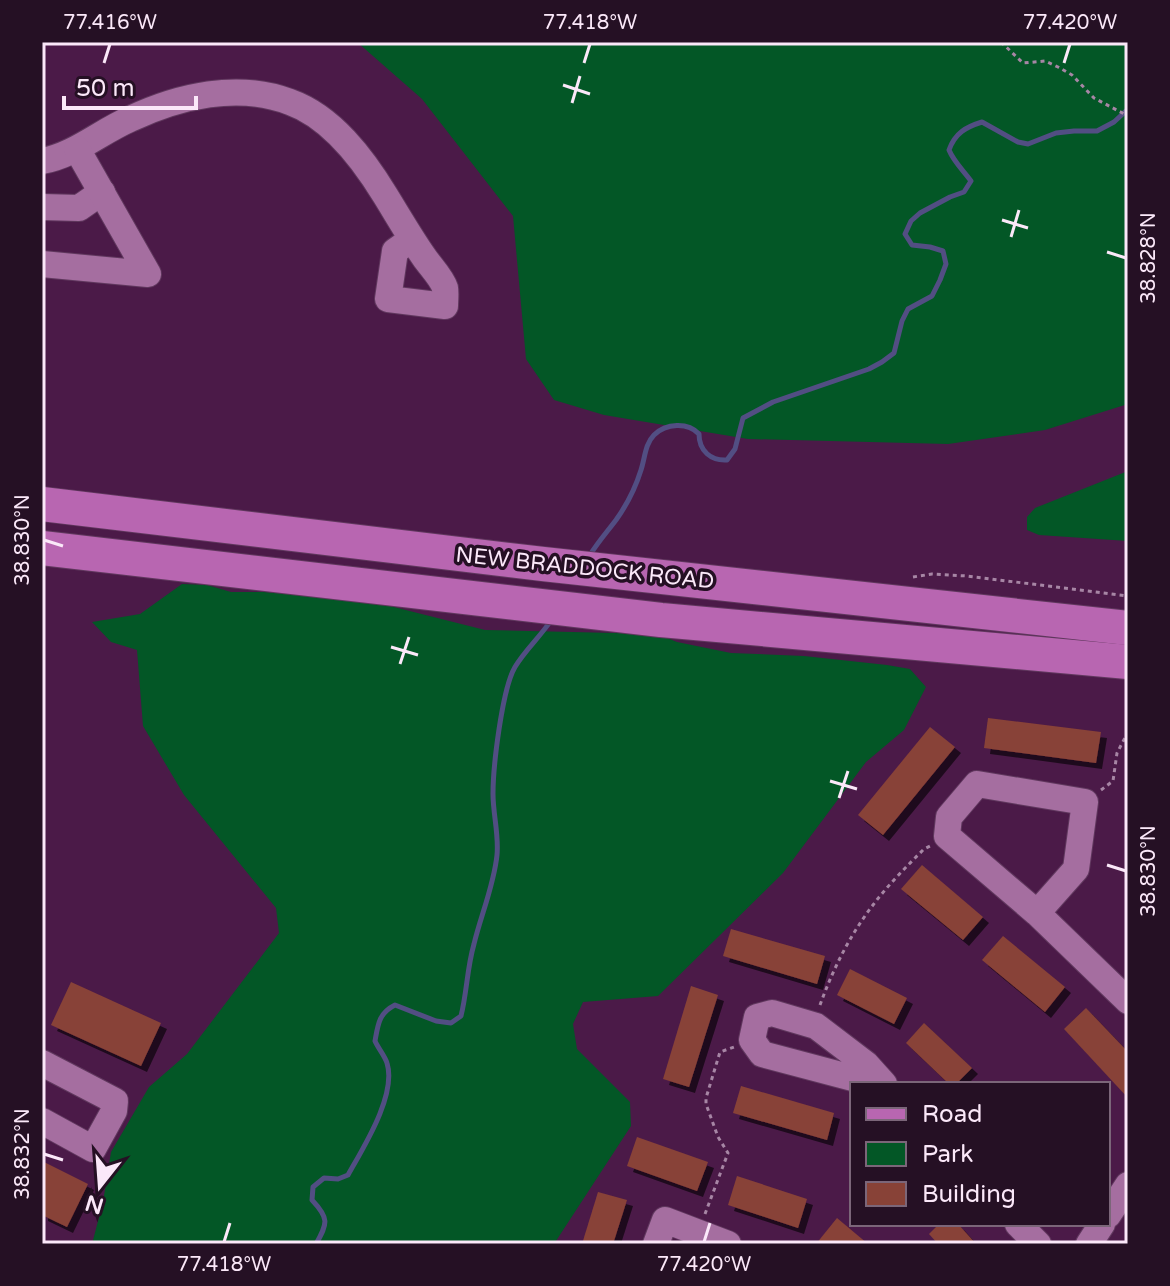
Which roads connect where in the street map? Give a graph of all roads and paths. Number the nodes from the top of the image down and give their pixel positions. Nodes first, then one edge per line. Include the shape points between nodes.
1 (1001, 42) edge
2 (1128, 116) edge
3 (77, 149) junction
4 (42, 161) edge
5 (102, 192) junction
6 (42, 207) edge
7 (412, 239) dead end
8 (42, 264) edge
9 (42, 504) edge
10 (42, 548) edge
11 (908, 580) dead end
12 (1128, 596) edge
13 (1128, 628) edge
14 (1128, 662) edge
15 (1128, 732) edge
16 (1085, 802) junction
17 (947, 836) junction
18 (1037, 913) junction
19 (1128, 1001) edge
20 (813, 1025) junction
21 (752, 1040) junction
22 (42, 1063) edge
23 (867, 1082) edge
24 (882, 1082) edge
25 (42, 1121) edge
26 (1128, 1185) edge
27 (1110, 1212) edge
28 (1020, 1226) edge
29 (1101, 1226) edge
30 (698, 1233) junction
31 (656, 1244) edge
32 (728, 1244) edge
33 (1038, 1244) edge
34 (1089, 1244) edge

1 - 2 path via 1023,63 1045,61 1072,75 1094,98
3 - 4 street
3 - 5 street
3 - 7 street via 129,119 196,97 233,91 292,102 319,118 370,170
5 - 6 street via 79,208
5 - 8 street via 148,274
9 - 13 main road, NEW BRADDOCK ROAD
10 - 14 main road, NEW BRADDOCK ROAD via 661,620
11 - 12 path via 932,574 967,576
15 - 16 path via 1117,753 1113,781
16 - 17 street via 977,784 949,817
16 - 18 street via 1076,869
17 - 18 street
17 - 20 path via 924,849 874,904 846,945
18 - 19 street
20 - 21 street via 772,1013 757,1017
20 - 24 street
21 - 23 street via 762,1054
21 - 30 path via 720,1052 706,1098 728,1153
22 - 25 street via 115,1101 93,1149
26 - 27 street
28 - 33 street
29 - 34 street
30 - 31 street via 665,1220
30 - 32 street

